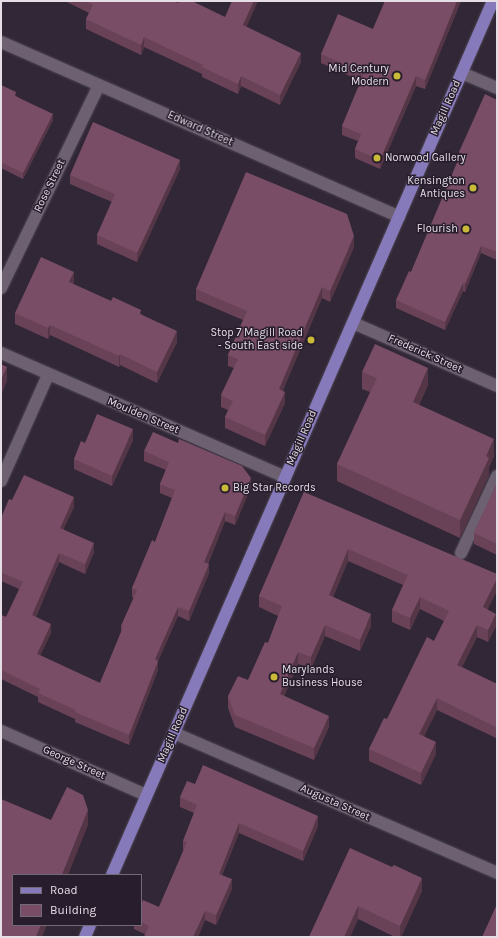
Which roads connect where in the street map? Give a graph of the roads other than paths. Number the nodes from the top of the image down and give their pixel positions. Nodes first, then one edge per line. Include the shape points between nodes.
1 (493, 1) edge
2 (1, 42) edge
3 (462, 73) junction
4 (99, 85) junction
5 (497, 88) edge
6 (399, 217) junction
7 (1, 288) edge
8 (353, 323) junction
9 (1, 353) edge
10 (48, 374) junction
11 (497, 386) edge
12 (497, 476) edge
13 (285, 477) junction
14 (1, 481) edge
15 (461, 553) dead end
16 (1, 731) edge
17 (174, 733) junction
18 (146, 795) junction
19 (497, 873) edge
20 (112, 874) edge
21 (90, 926) edge
22 (84, 937) edge

1 - 3 main road, Magill Road
2 - 4 street, Edward Street
3 - 5 street
3 - 6 main road, Magill Road
4 - 6 street, Edward Street
4 - 7 street, Rose Street
6 - 8 main road, Magill Road
8 - 11 street, Frederick Street
8 - 13 main road, Magill Road
9 - 10 street, Moulden Street
10 - 13 street, Moulden Street
10 - 14 street
12 - 15 street
13 - 17 main road, Magill Road
16 - 18 street, George Street
17 - 18 main road, Magill Road
17 - 19 street, Augusta Street
18 - 20 main road, Magill Road
21 - 22 main road

